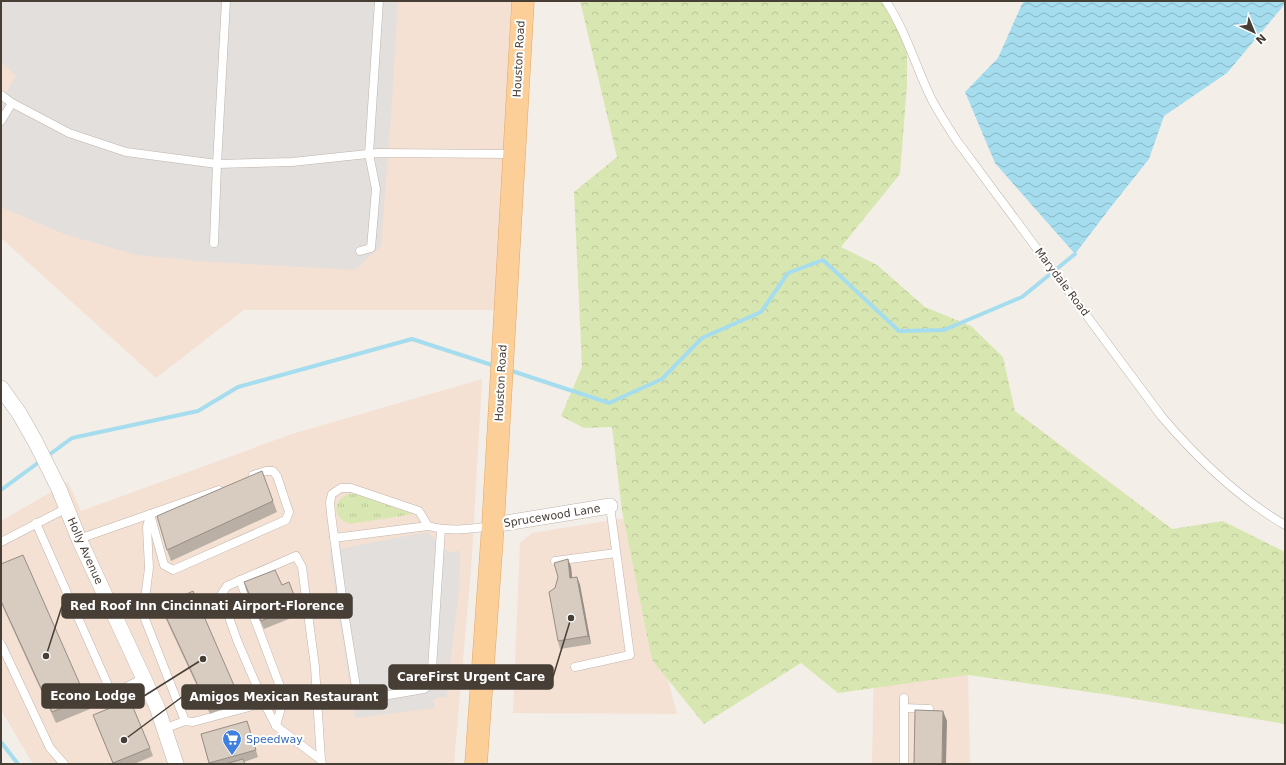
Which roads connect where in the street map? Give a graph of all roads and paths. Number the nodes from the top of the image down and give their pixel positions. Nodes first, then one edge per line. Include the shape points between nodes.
1 (226, 1) edge
2 (379, 1) edge
3 (523, 1) edge
4 (886, 1) edge
5 (1, 95) edge
6 (12, 103) junction
7 (1, 121) edge
8 (369, 154) junction
9 (514, 154) junction
10 (217, 164) junction
11 (214, 244) dead end
12 (360, 251) dead end
13 (1, 388) edge
14 (247, 478) edge
15 (227, 487) edge
16 (610, 506) joint
17 (66, 508) junction
18 (150, 514) junction
19 (36, 523) junction
20 (493, 525) junction
21 (1285, 525) edge
22 (428, 526) junction
23 (441, 529) junction
24 (334, 538) junction
25 (79, 540) junction
26 (1, 542) edge
27 (616, 552) junction
28 (555, 561) edge
29 (240, 580) junction
30 (1, 644) edge
31 (575, 667) dead end
32 (144, 678) junction
33 (904, 698) dead end
34 (264, 702) junction
35 (904, 708) junction
36 (928, 709) edge
37 (185, 722) junction
38 (276, 726) junction
39 (166, 728) junction
40 (321, 762) edge
41 (64, 764) edge
42 (176, 764) edge
43 (476, 764) edge
44 (904, 764) edge

1 - 10 lane
2 - 8 lane
3 - 9 main road, Houston Road
4 - 21 lane, Marydale Road via 907,38 930,96 957,141 1162,417 1187,447 1245,499
5 - 6 lane
6 - 7 lane
6 - 10 lane via 69,133 126,152
8 - 9 lane
8 - 10 lane via 292,162
8 - 12 lane via 376,189 371,248
9 - 20 main road, Houston Road
10 - 11 lane
13 - 17 street, Holly Avenue via 35,441
14 - 18 lane via 266,470 273,471 289,512 286,520 173,570 164,565
15 - 18 lane
16 - 20 street, Sprucewood Lane
16 - 27 lane
17 - 19 lane
17 - 25 street, Holly Avenue
18 - 25 lane
18 - 37 lane via 147,528 149,568 143,614
19 - 26 lane
19 - 32 lane via 112,694
20 - 23 lane via 467,530
20 - 43 main road, Houston Road
22 - 23 lane
22 - 24 lane
22 - 24 lane via 419,511 351,488 341,488 332,494 330,502
23 - 24 lane via 432,681 427,688 366,699 357,693
25 - 32 street, Holly Avenue
27 - 28 lane
27 - 31 lane via 630,655
29 - 34 lane via 227,586 221,595
29 - 38 lane via 284,697
29 - 40 lane via 296,556 302,567 315,666
30 - 41 lane via 50,748
32 - 39 street, Holly Avenue
33 - 35 lane
34 - 37 lane
34 - 38 lane
35 - 36 lane
35 - 44 lane
37 - 39 lane
38 - 40 lane
39 - 42 street, Holly Avenue

